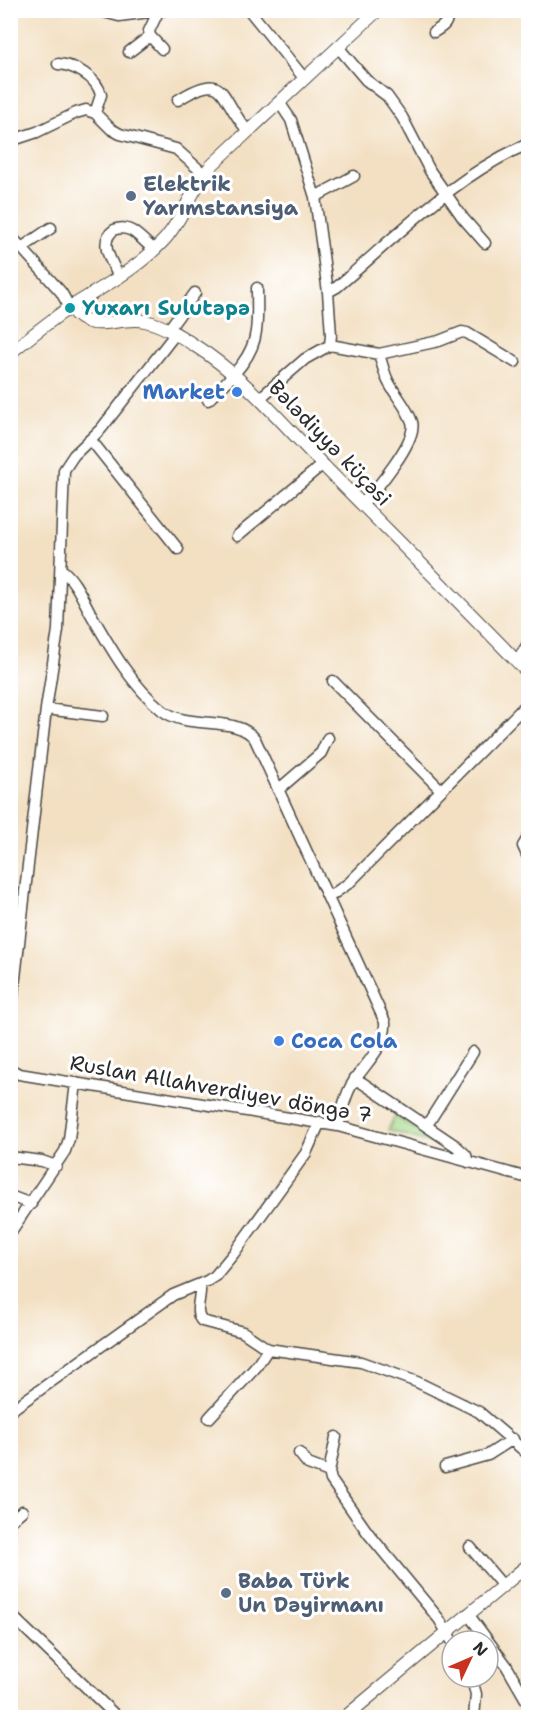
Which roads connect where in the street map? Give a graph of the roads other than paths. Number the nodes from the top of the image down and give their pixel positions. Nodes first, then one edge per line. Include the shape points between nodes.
1 (96, 10) edge
2 (249, 10) edge
3 (378, 10) edge
4 (447, 10) edge
5 (161, 11) edge
6 (434, 32) dead end
7 (150, 36) junction
8 (338, 47) junction
9 (162, 49) dead end
10 (129, 52) dead end
11 (58, 64) dead end
12 (304, 78) junction
13 (178, 100) dead end
14 (279, 102) junction
15 (95, 113) junction
16 (248, 130) junction
17 (12, 137) edge
18 (528, 144) edge
19 (204, 174) junction
20 (354, 176) dead end
21 (446, 193) junction
22 (315, 197) junction
23 (51, 228) dead end
24 (10, 235) edge
25 (485, 243) dead end
26 (23, 247) junction
27 (154, 250) junction
28 (119, 277) junction
29 (257, 288) dead end
30 (328, 292) junction
31 (195, 293) dead end
32 (70, 308) junction
33 (172, 331) junction
34 (330, 345) junction
35 (10, 352) edge
36 (380, 354) junction
37 (515, 362) dead end
38 (234, 374) junction
39 (260, 398) junction
40 (208, 400) dead end
41 (91, 440) junction
42 (323, 464) junction
43 (362, 504) junction
44 (237, 536) dead end
45 (178, 549) dead end
46 (61, 569) junction
47 (528, 644) edge
48 (517, 661) junction
49 (528, 673) edge
50 (333, 681) dead end
51 (528, 703) edge
52 (46, 709) junction
53 (103, 716) dead end
54 (328, 738) dead end
55 (278, 790) junction
56 (441, 790) junction
57 (528, 838) edge
58 (528, 857) edge
59 (329, 897) junction
60 (10, 1021) edge
61 (474, 1052) dead end
62 (10, 1069) edge
63 (355, 1078) junction
64 (76, 1083) junction
65 (320, 1122) junction
66 (427, 1125) junction
67 (338, 1126) junction
68 (10, 1157) edge
69 (468, 1162) junction
70 (56, 1166) junction
71 (528, 1178) edge
72 (10, 1196) edge
73 (31, 1204) junction
74 (10, 1233) edge
75 (200, 1284) junction
76 (268, 1349) junction
77 (10, 1411) edge
78 (209, 1418) dead end
79 (336, 1437) dead end
80 (513, 1439) junction
81 (299, 1453) dead end
82 (528, 1454) edge
83 (444, 1467) dead end
84 (329, 1472) junction
85 (22, 1511) dead end
86 (10, 1521) edge
87 (470, 1547) dead end
88 (528, 1565) edge
89 (503, 1586) junction
90 (10, 1614) edge
91 (468, 1614) junction
92 (443, 1629) edge
93 (455, 1629) edge
94 (440, 1643) edge
95 (475, 1689) edge
96 (528, 1703) edge
97 (118, 1718) edge
98 (344, 1718) edge
99 (474, 1718) edge

1 - 5 street via 119,16
2 - 12 street
3 - 8 street
4 - 6 street via 446,24
5 - 7 street
7 - 9 street
7 - 10 street
8 - 12 street
8 - 21 street via 366,80 387,96
11 - 15 street via 70,64 96,84 101,95
12 - 14 street
13 - 16 street via 197,88 218,87
14 - 16 street
14 - 22 street via 291,120
15 - 17 street via 86,110 37,132
15 - 19 street via 120,134 176,149
16 - 19 street
18 - 21 street
19 - 27 street via 174,226
20 - 22 street
21 - 25 street
21 - 30 street
22 - 30 street
23 - 26 street
24 - 26 street
26 - 32 street
27 - 28 street
27 - 28 street via 132,230 116,229 106,243
28 - 32 street
29 - 38 street via 254,342
30 - 34 street
31 - 33 street
32 - 33 street, Bələdiyyə küçəsi via 76,316 94,324 136,320
32 - 35 street
33 - 38 street, Bələdiyyə küçəsi
33 - 41 street
34 - 36 street
34 - 39 street via 304,359
36 - 37 street via 462,332
36 - 43 street via 388,381 413,428 410,439
38 - 39 street, Bələdiyyə küçəsi
38 - 40 street
39 - 42 street, Bələdiyyə küçəsi
41 - 45 street
41 - 46 street via 64,470
42 - 43 street, Bələdiyyə küçəsi
42 - 44 street
43 - 48 street, Bələdiyyə küçəsi
46 - 52 street via 58,630
46 - 55 street via 73,580 109,643 150,699 172,717 184,721 244,729 255,739
47 - 48 street
48 - 49 street, Bələdiyyə küçəsi
50 - 56 street
51 - 56 street
52 - 53 street
52 - 60 street
54 - 55 street via 321,753
55 - 59 street
56 - 59 street via 349,883
57 - 58 street via 523,846
59 - 63 street via 385,1022 383,1041
61 - 66 street
62 - 64 street, Ruslan Allahverdiyev döngə 7 via 19,1074
63 - 66 street
63 - 67 street
64 - 65 street, Ruslan Allahverdiyev döngə 7
64 - 70 street via 69,1139
65 - 67 street, Ruslan Allahverdiyev döngə 7
65 - 75 street via 306,1153 234,1253 215,1276
66 - 69 street via 461,1150
67 - 69 street, Ruslan Allahverdiyev döngə 7
68 - 70 street
69 - 71 street, Ruslan Allahverdiyev döngə 7
70 - 73 street
72 - 73 street
73 - 74 street
75 - 76 street via 197,1313 202,1321 243,1332
75 - 77 street via 173,1295
76 - 78 street
76 - 80 street via 378,1367 479,1412
79 - 84 street
80 - 82 street
80 - 83 street via 488,1455
81 - 84 street via 308,1464
84 - 92 street via 368,1533
85 - 86 street
87 - 89 street
88 - 89 street
89 - 91 street
90 - 97 street
91 - 93 street
91 - 96 street
94 - 98 street
95 - 99 street

